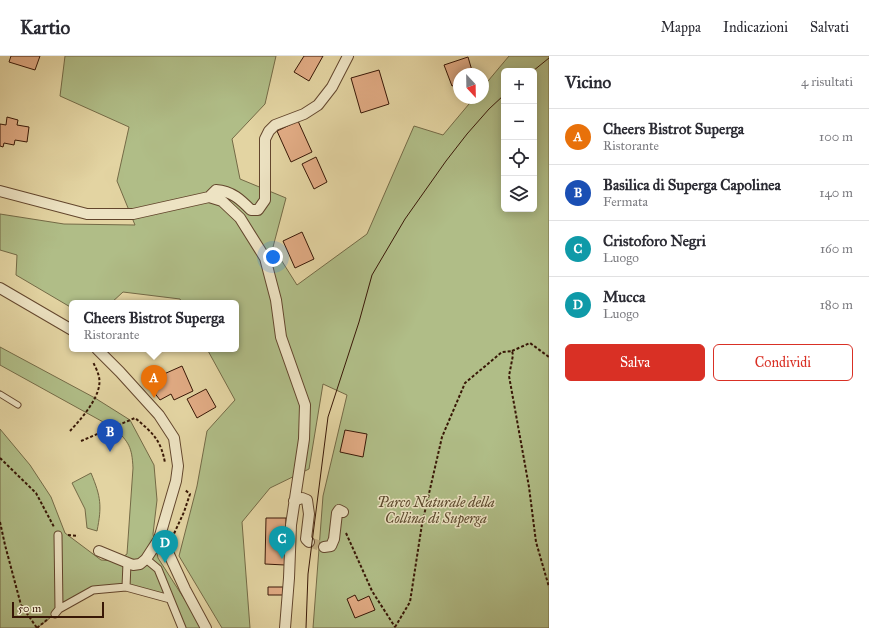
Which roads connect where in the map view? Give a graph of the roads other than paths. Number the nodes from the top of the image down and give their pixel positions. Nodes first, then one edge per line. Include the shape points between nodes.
1 (348, 56) edge
2 (0, 191) edge
3 (209, 197) junction
4 (0, 288) edge
5 (69, 328) edge
6 (100, 352) edge
7 (0, 394) edge
8 (18, 405) dead end
9 (294, 501) junction
10 (343, 512) road end
11 (58, 535) road end
12 (160, 539) junction
13 (309, 542) dead end
14 (324, 547) dead end
15 (99, 551) dead end
16 (146, 559) junction
17 (126, 563) junction
18 (126, 587) junction
19 (170, 599) junction
20 (182, 628) edge
21 (206, 628) edge
22 (285, 628) edge

1 - 3 street via 332,87 318,105 304,114 275,125 269,131 266,140 265,200 258,210 252,210 239,198 225,191 216,190
2 - 3 street via 87,214 133,214
3 - 9 street via 222,201 240,218 265,258 276,300 281,337 305,405 304,439
4 - 5 street
6 - 12 street via 159,415 174,438 178,466 176,481
7 - 8 lane
9 - 13 street via 302,498 307,500 309,514 306,539
9 - 22 street via 290,525
10 - 14 street via 339,510 337,513 331,546
11 - 18 street via 57,612 93,590
12 - 16 street
12 - 21 street
15 - 17 street
16 - 17 street via 140,564
16 - 19 street via 156,567
17 - 18 street
18 - 19 street
19 - 20 street

